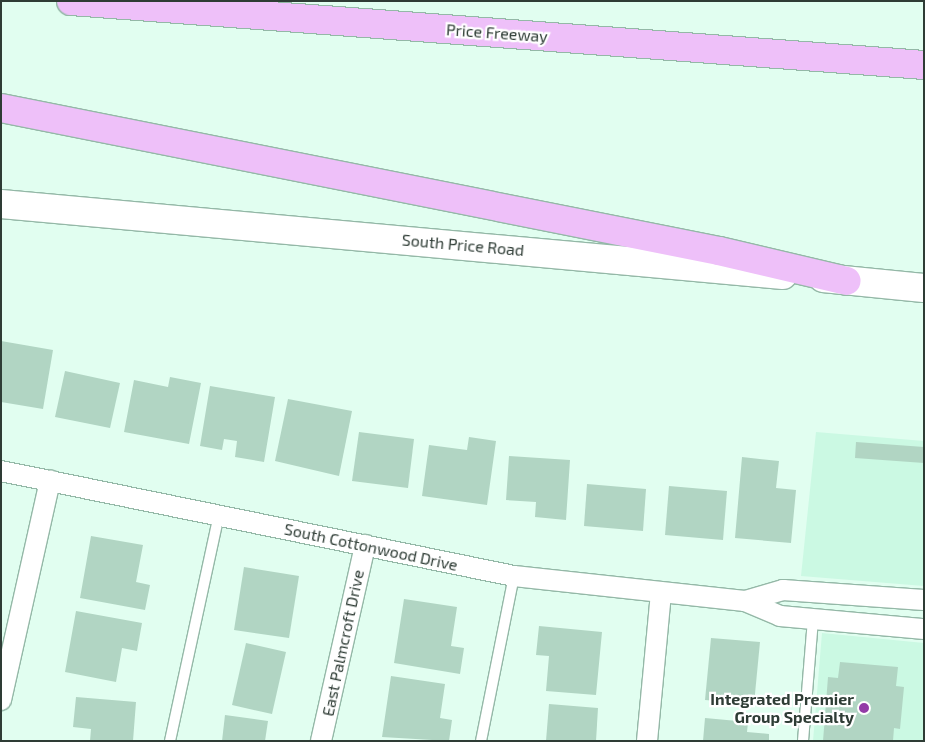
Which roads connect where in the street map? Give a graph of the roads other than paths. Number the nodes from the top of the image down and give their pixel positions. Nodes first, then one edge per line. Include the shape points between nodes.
1 (71, 1) edge
2 (924, 65) edge
3 (1, 108) edge
4 (1, 204) edge
5 (848, 281) junction
6 (924, 288) edge
7 (1, 471) edge
8 (50, 480) junction
9 (219, 515) junction
10 (364, 545) junction
11 (514, 576) junction
12 (661, 593) junction
13 (924, 600) edge
14 (745, 601) junction
15 (814, 619) junction
16 (924, 629) edge
17 (8, 639) edge
18 (1, 700) edge
19 (170, 741) edge
20 (321, 741) edge
21 (481, 741) edge
22 (647, 741) edge
23 (803, 741) edge

1 - 2 highway, Price Freeway
3 - 5 highway via 718,251
4 - 5 main road, South Price Road
5 - 6 main road, South Price Road
7 - 8 street, South Cottonwood Drive
8 - 9 street, South Cottonwood Drive
8 - 17 street
9 - 10 street, South Cottonwood Drive
9 - 19 lane
10 - 11 street, South Cottonwood Drive
10 - 20 street, East Palmcroft Drive
11 - 12 street, South Cottonwood Drive
11 - 21 lane
12 - 14 street, South Cottonwood Drive
12 - 22 street
13 - 14 street, South Cottonwood Drive via 783,590
14 - 15 street, South Cottonwood Drive via 780,616
15 - 16 street, South Cottonwood Drive
15 - 23 lane
17 - 18 street

